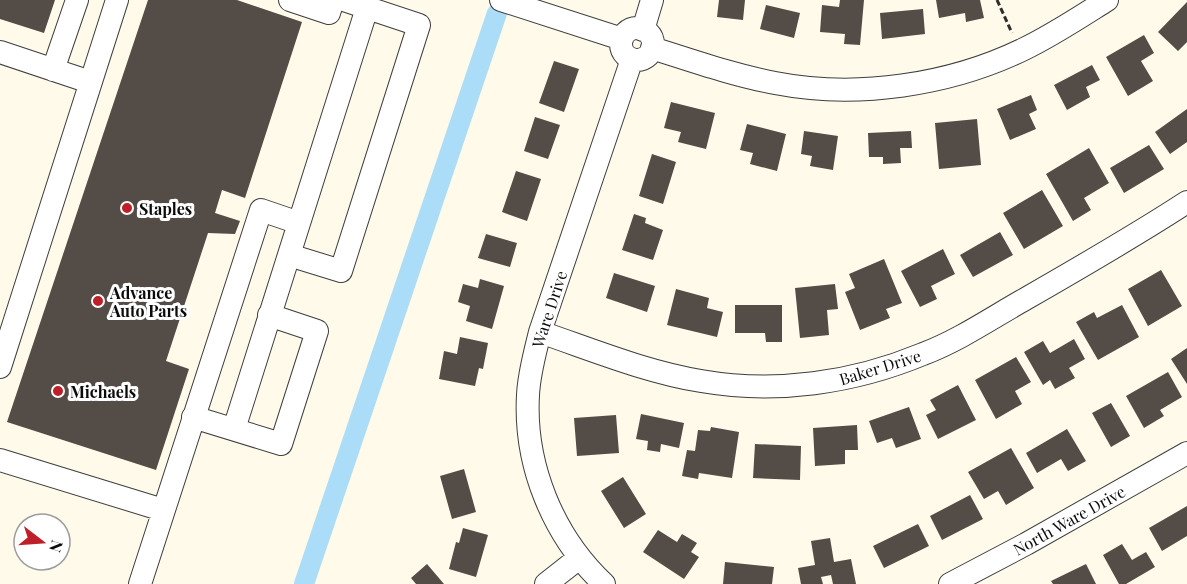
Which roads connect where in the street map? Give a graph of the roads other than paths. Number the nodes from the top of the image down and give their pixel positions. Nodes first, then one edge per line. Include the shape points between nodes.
1 (77, 0) edge
2 (117, 0) edge
3 (290, 0) edge
4 (333, 0) edge
5 (344, 0) edge
6 (501, 0) edge
7 (652, 0) edge
8 (1107, 0) edge
9 (367, 8) junction
10 (639, 39) junction
11 (0, 52) edge
12 (53, 70) junction
13 (90, 81) junction
14 (1187, 202) edge
15 (299, 223) junction
16 (289, 255) junction
17 (269, 315) junction
18 (540, 332) junction
19 (0, 364) edge
20 (193, 417) junction
21 (234, 429) junction
22 (1187, 453) edge
23 (0, 460) edge
24 (163, 510) junction
25 (579, 558) junction
26 (140, 584) edge
27 (546, 584) edge
28 (604, 584) edge
29 (950, 584) edge

1 - 12 street
2 - 13 street
3 - 4 street via 329,13
5 - 9 street
6 - 10 street
7 - 10 street
8 - 10 street via 1024,49 980,67 903,85 856,89 777,83 731,73
9 - 15 street
9 - 16 street via 419,24 348,249 341,271
10 - 18 street, Ware Drive via 645,58 632,59
11 - 12 street
12 - 13 street
13 - 19 street
14 - 18 street, Baker Drive via 1054,283 925,354 837,381 758,386 701,381 656,371
15 - 16 street
15 - 20 street via 261,210
16 - 17 street
17 - 21 street
17 - 21 street via 317,331 281,444
18 - 25 street, Ware Drive via 528,394 530,442 547,503
20 - 21 street
20 - 24 street
22 - 29 street, North Ware Drive
23 - 24 street
24 - 26 street
25 - 27 street
25 - 28 street

